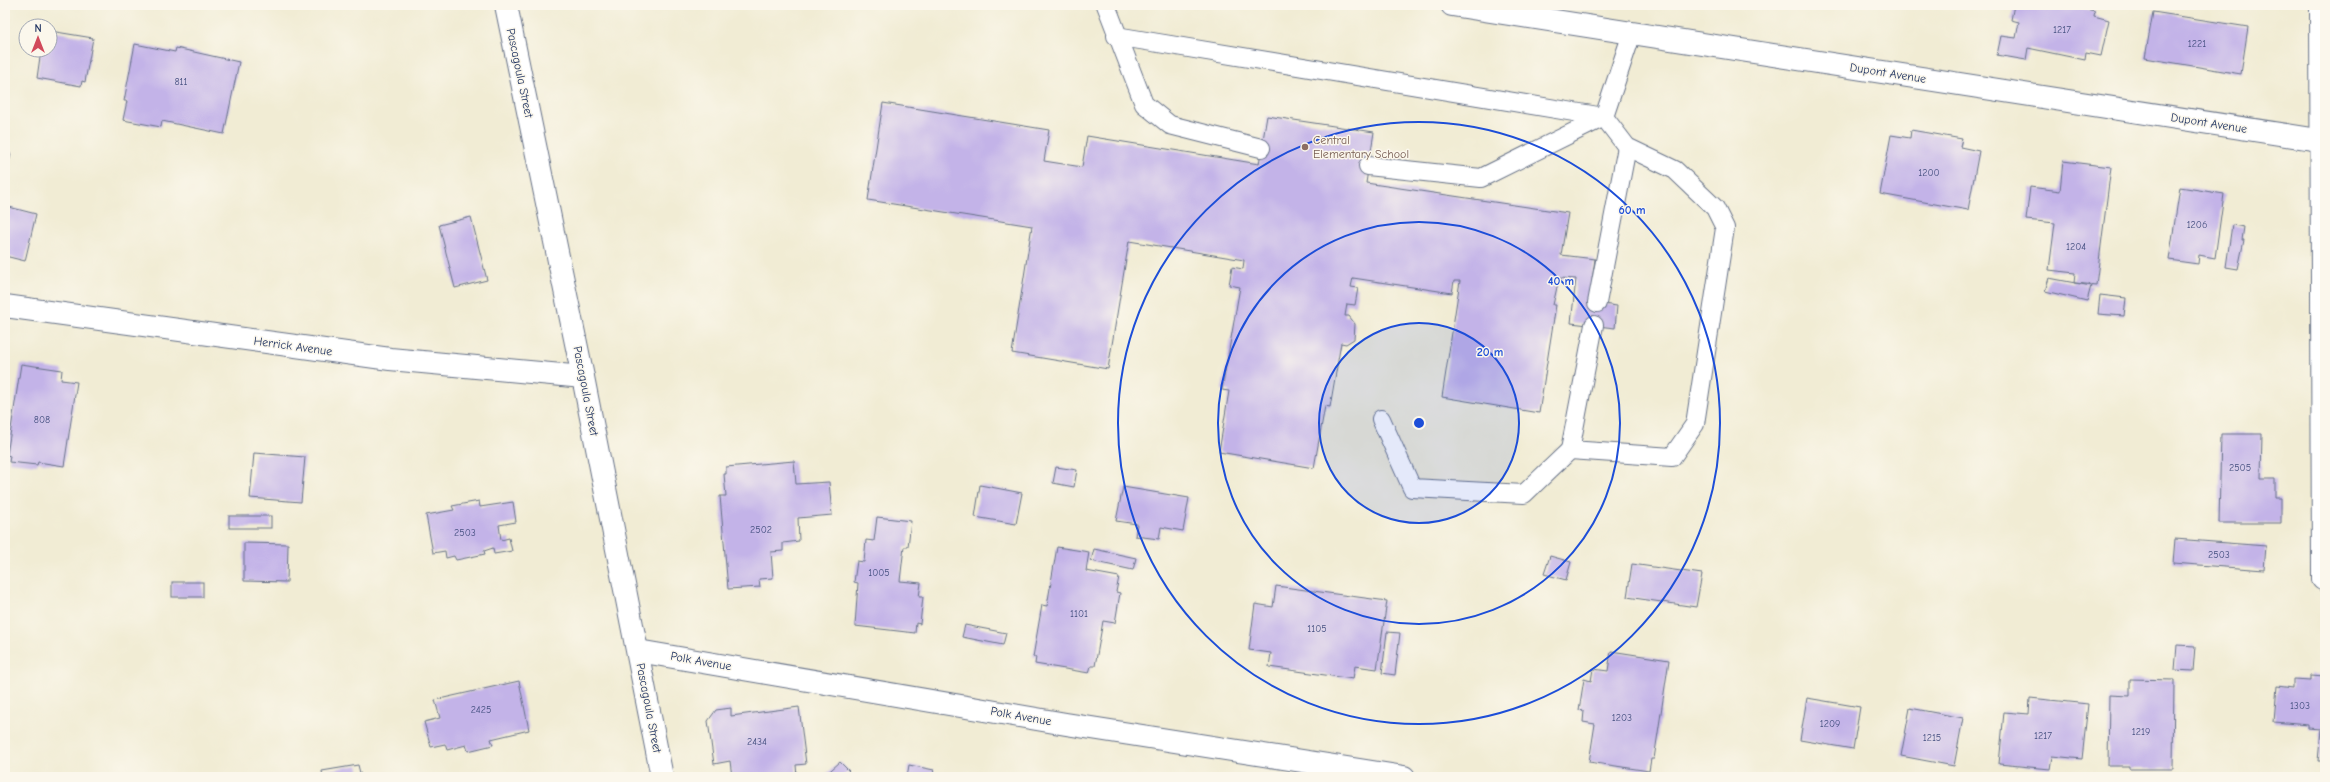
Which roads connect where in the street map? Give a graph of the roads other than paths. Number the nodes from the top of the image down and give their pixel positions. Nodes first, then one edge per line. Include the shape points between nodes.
1 (506, 5) edge
2 (1106, 5) edge
3 (1452, 5) edge
4 (2321, 5) edge
5 (1632, 33) junction
6 (1116, 36) junction
7 (1604, 117) junction
8 (2324, 141) edge
9 (1627, 147) junction
10 (1261, 148) dead end
11 (1368, 166) dead end
12 (1596, 303) dead end
13 (5, 306) edge
14 (1594, 325) dead end
15 (583, 377) junction
16 (2324, 415) edge
17 (1381, 419) dead end
18 (1570, 450) junction
19 (2323, 579) dead end
20 (638, 651) junction
21 (662, 777) edge
22 (1404, 777) edge

1 - 15 street, Pascagoula Street
2 - 6 lane
3 - 5 street, Dupont Avenue
4 - 8 street
5 - 7 lane
5 - 8 street, Dupont Avenue
6 - 7 lane
6 - 10 lane via 1144,104 1170,125
7 - 9 lane
7 - 11 lane via 1481,178
8 - 16 street
9 - 12 lane
9 - 18 lane via 1675,170 1715,208 1725,228 1695,424 1672,457
13 - 15 street, Herrick Avenue via 390,359
14 - 18 lane
15 - 20 street, Pascagoula Street
16 - 19 street
17 - 18 lane via 1412,488 1524,494
20 - 21 street, Pascagoula Street
20 - 22 street, Polk Avenue via 1074,725

